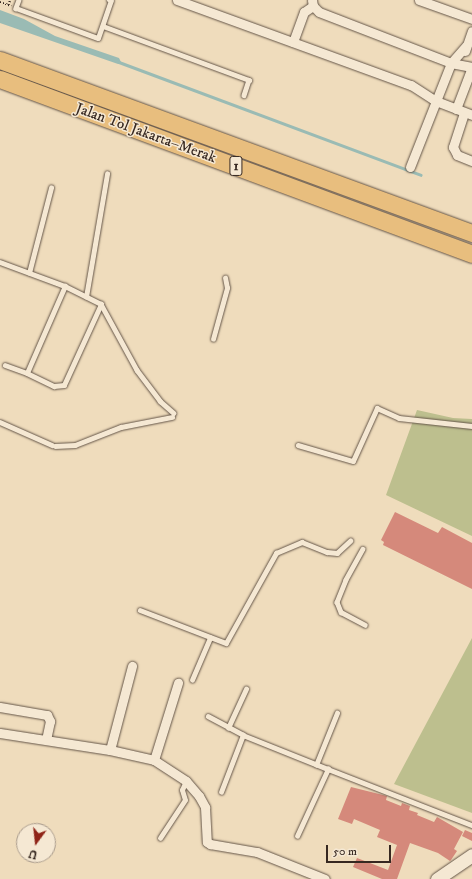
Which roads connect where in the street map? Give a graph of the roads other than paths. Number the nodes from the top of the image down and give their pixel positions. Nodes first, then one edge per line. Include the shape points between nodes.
1 (19, 0) edge
2 (109, 0) edge
3 (177, 0) edge
4 (419, 0) edge
5 (312, 3) edge
6 (472, 19) edge
7 (103, 26) junction
8 (472, 31) edge
9 (293, 42) junction
10 (466, 46) junction
11 (0, 60) edge
12 (451, 63) junction
13 (469, 66) edge
14 (0, 79) edge
15 (244, 95) dead end
16 (436, 101) junction
17 (464, 112) edge
18 (472, 161) edge
19 (410, 167) dead end
20 (106, 174) dead end
21 (51, 188) dead end
22 (472, 233) edge
23 (472, 254) edge
24 (0, 262) edge
25 (29, 272) junction
26 (225, 278) dead end
27 (65, 286) junction
28 (86, 297) junction
29 (101, 304) junction
30 (213, 339) dead end
31 (5, 365) dead end
32 (27, 373) junction
33 (0, 422) edge
34 (472, 426) edge
35 (298, 445) dead end
36 (350, 541) dead end
37 (364, 549) dead end
38 (140, 610) dead end
39 (365, 625) dead end
40 (210, 638) junction
41 (132, 666) dead end
42 (192, 680) dead end
43 (178, 683) dead end
44 (246, 689) dead end
45 (0, 707) edge
46 (337, 713) dead end
47 (208, 716) dead end
48 (228, 728) junction
49 (0, 733) edge
50 (243, 735) junction
51 (46, 740) junction
52 (110, 750) junction
53 (154, 760) junction
54 (316, 764) junction
55 (328, 769) junction
56 (186, 781) junction
57 (221, 792) dead end
58 (472, 825) edge
59 (297, 836) dead end
60 (160, 838) dead end
61 (472, 855) edge
62 (325, 879) edge
63 (436, 879) edge

1 - 7 lane via 16,8 98,38
2 - 7 lane via 111,1
3 - 9 street
4 - 6 street
5 - 9 street via 304,12
5 - 12 street via 319,12
7 - 15 lane via 250,80
8 - 10 street
9 - 16 street via 411,85
10 - 12 street
10 - 13 street
11 - 22 highway, Jalan Tol Jakarta–Merak / 1
12 - 13 street
12 - 16 street
13 - 17 street
14 - 23 highway, Jalan Tol Jakarta–Merak / 1
16 - 17 street
16 - 19 street
17 - 18 street via 453,147 457,155
20 - 28 lane
21 - 25 lane
24 - 25 lane
25 - 27 lane
26 - 30 lane via 227,288
27 - 28 lane
27 - 32 lane
28 - 29 lane
29 - 32 lane via 64,385 54,386
29 - 33 lane via 137,370 173,415 121,427 75,445 54,445
31 - 32 lane
34 - 35 lane via 399,418 377,408 353,461
36 - 40 lane via 337,553 327,552 302,542 278,551 228,641 223,643
37 - 39 lane via 337,602 341,612
38 - 40 lane
40 - 42 lane
41 - 52 street
43 - 53 street
44 - 48 lane
45 - 51 street via 47,715 50,721
46 - 54 lane
47 - 48 lane
48 - 50 lane
49 - 51 street
50 - 54 lane
50 - 57 lane
51 - 52 street
52 - 53 street
53 - 56 street
54 - 55 lane
55 - 58 lane
55 - 59 lane
56 - 60 lane via 182,789 185,800
56 - 62 street via 205,807 207,842 257,852
61 - 63 main road

